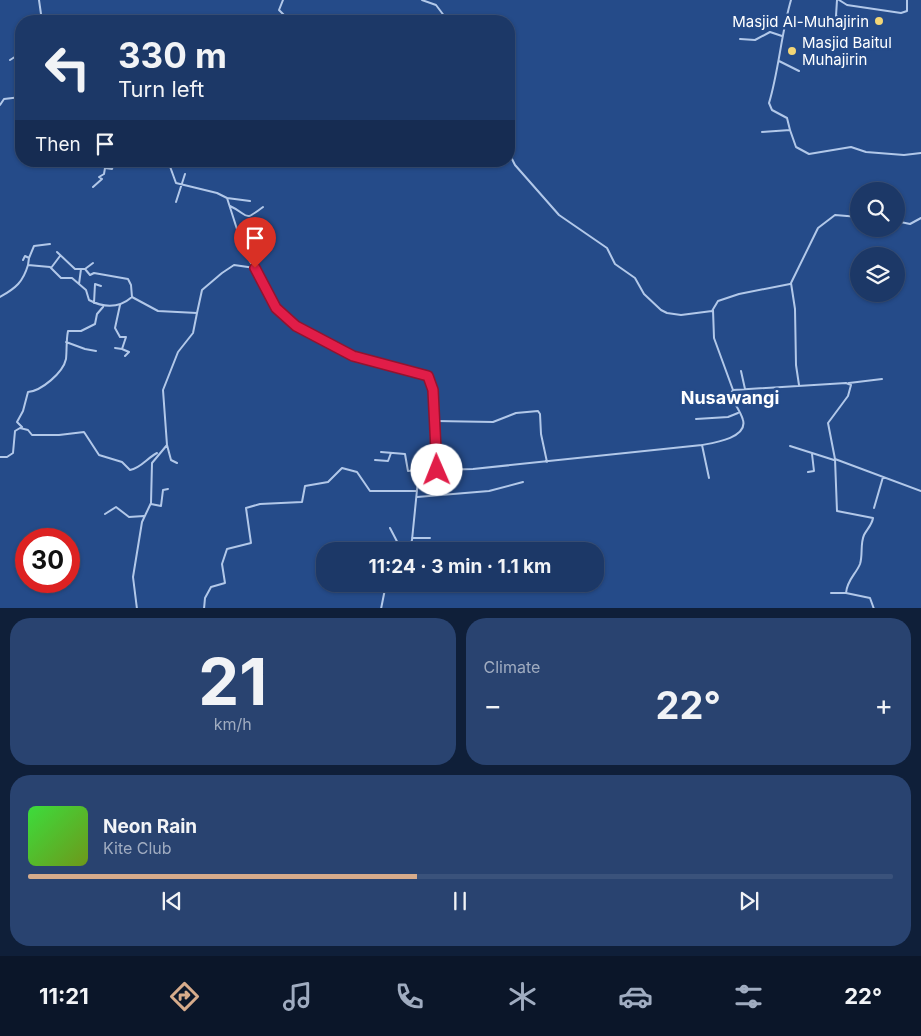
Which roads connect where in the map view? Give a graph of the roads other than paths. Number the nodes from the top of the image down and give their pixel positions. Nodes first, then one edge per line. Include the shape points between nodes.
1 (39, 0) edge
2 (283, 0) edge
3 (422, 0) edge
4 (791, 0) edge
5 (838, 0) edge
6 (907, 0) edge
7 (41, 15) edge
8 (284, 15) edge
9 (444, 15) edge
10 (842, 19) dead end
11 (782, 36) junction
12 (740, 39) dead end
13 (15, 57) edge
14 (10, 60) dead end
15 (779, 61) junction
16 (799, 71) dead end
17 (15, 98) edge
18 (0, 105) edge
19 (790, 130) junction
20 (762, 132) dead end
21 (921, 153) edge
22 (515, 165) edge
23 (112, 167) edge
24 (170, 167) edge
25 (185, 174) dead end
26 (182, 185) junction
27 (93, 187) dead end
28 (227, 198) junction
29 (250, 201) dead end
30 (176, 202) dead end
31 (230, 206) junction
32 (263, 207) dead end
33 (850, 217) edge
34 (921, 218) edge
35 (905, 223) edge
36 (50, 244) dead end
37 (57, 252) dead end
38 (60, 256) junction
39 (28, 258) junction
40 (23, 260) dead end
41 (93, 263) dead end
42 (28, 265) junction
43 (51, 268) junction
44 (255, 268) junction
45 (81, 269) junction
46 (85, 269) junction
47 (79, 284) junction
48 (790, 284) junction
49 (101, 286) dead end
50 (0, 297) edge
51 (132, 297) junction
52 (94, 303) junction
53 (120, 305) junction
54 (103, 307) junction
55 (713, 310) junction
56 (197, 313) junction
57 (66, 342) junction
58 (115, 348) dead end
59 (122, 349) junction
60 (96, 351) dead end
61 (125, 356) dead end
62 (741, 371) dead end
63 (882, 379) dead end
64 (849, 383) junction
65 (799, 385) junction
66 (745, 389) junction
67 (733, 390) junction
68 (739, 413) junction
69 (696, 419) dead end
70 (436, 421) junction
71 (24, 429) junction
72 (167, 445) junction
73 (702, 446) junction
74 (790, 446) dead end
75 (381, 452) dead end
76 (158, 453) junction
77 (391, 453) junction
78 (812, 453) junction
79 (0, 458) edge
80 (834, 459) junction
81 (375, 460) dead end
82 (176, 462) dead end
83 (547, 462) junction
84 (419, 470) junction
85 (437, 470) junction
86 (808, 472) dead end
87 (883, 477) junction
88 (709, 478) dead end
89 (523, 482) dead end
90 (168, 489) dead end
91 (417, 491) junction
92 (921, 491) edge
93 (417, 497) junction
94 (151, 504) junction
95 (874, 508) dead end
96 (105, 514) dead end
97 (145, 516) junction
98 (390, 528) dead end
99 (412, 538) junction
100 (430, 538) dead end
101 (397, 542) edge
102 (411, 542) edge
103 (384, 592) edge
104 (831, 592) dead end
105 (846, 593) junction
106 (137, 608) edge
107 (204, 608) edge
108 (381, 608) edge
109 (874, 608) edge

1 - 7 street
2 - 8 street via 279,10
3 - 9 street via 436,5
4 - 11 street
5 - 6 street via 847,5 902,13 907,11
5 - 10 street via 836,16
11 - 12 street via 770,32 755,40
11 - 15 street
13 - 14 street
15 - 16 street
15 - 19 street via 769,103 772,110 787,118
17 - 18 street via 4,99
19 - 20 street
19 - 21 street via 796,147 809,154 851,147 866,152
22 - 55 street via 559,215 607,248 615,264 635,278 643,293 661,310 682,315
23 - 27 street via 105,168 100,177 102,180
24 - 26 street via 175,181
25 - 26 street
26 - 28 street
26 - 30 street
28 - 29 street
28 - 31 street
31 - 32 street via 247,217
31 - 44 street via 241,244
33 - 48 street via 834,216 818,228
34 - 35 street
36 - 39 street via 37,244
37 - 38 street
38 - 43 street
38 - 45 street via 71,267
39 - 40 street via 25,256
39 - 42 street
41 - 46 street
42 - 43 street
42 - 50 street via 19,286
43 - 47 street via 61,278 72,278
44 - 56 street via 234,265 222,273 202,290
44 - 70 street via 276,308 296,326 353,356 428,376 433,385
45 - 46 street
45 - 47 street
46 - 51 street via 90,275 128,279 132,285
47 - 52 street via 86,290 88,300
48 - 55 street via 718,301
48 - 65 street via 795,308
49 - 52 street via 95,284
51 - 53 street
51 - 56 street via 158,311
52 - 54 street
53 - 54 street
53 - 59 street via 115,328 120,337 126,337
54 - 57 street via 94,324 80,331 69,331
55 - 67 street via 714,338
56 - 72 street via 193,333 178,352 163,390
57 - 60 street
57 - 71 street via 66,359 56,377 40,389 28,392 17,423
58 - 59 street
59 - 61 street via 129,351
62 - 66 street
63 - 64 street
64 - 65 street
64 - 80 street via 848,396 828,422
65 - 66 street
66 - 67 street
67 - 68 street via 730,394
68 - 69 street
68 - 73 street via 743,424 736,436
70 - 83 street via 493,422 511,414 538,412
70 - 85 street
71 - 76 street via 32,434 51,436 85,432 99,455 123,462 124,468 130,470 140,467 146,459
71 - 79 street via 15,431 13,453
72 - 76 street
72 - 82 street via 172,460
73 - 83 street
73 - 88 street
74 - 78 street
75 - 77 street
76 - 94 street via 152,466
77 - 81 street via 388,461
77 - 84 street via 405,455 408,471
78 - 80 street
78 - 86 street via 814,471
80 - 87 street
80 - 105 street via 837,511 873,518 864,536 859,567 851,576
83 - 85 street
84 - 85 street
84 - 91 street
87 - 92 street
87 - 95 street
89 - 93 street via 489,490
90 - 94 street via 163,490 161,506
91 - 93 street
91 - 107 street via 369,491 357,472 342,468 328,482 304,486 302,502 259,504 245,509 251,543 227,549 222,564 225,583 211,588
93 - 99 street
94 - 97 street
96 - 97 street via 117,508 128,517
97 - 106 street via 133,577
98 - 101 street
99 - 100 street
99 - 102 street
103 - 108 street
104 - 105 street
105 - 109 street via 870,598

